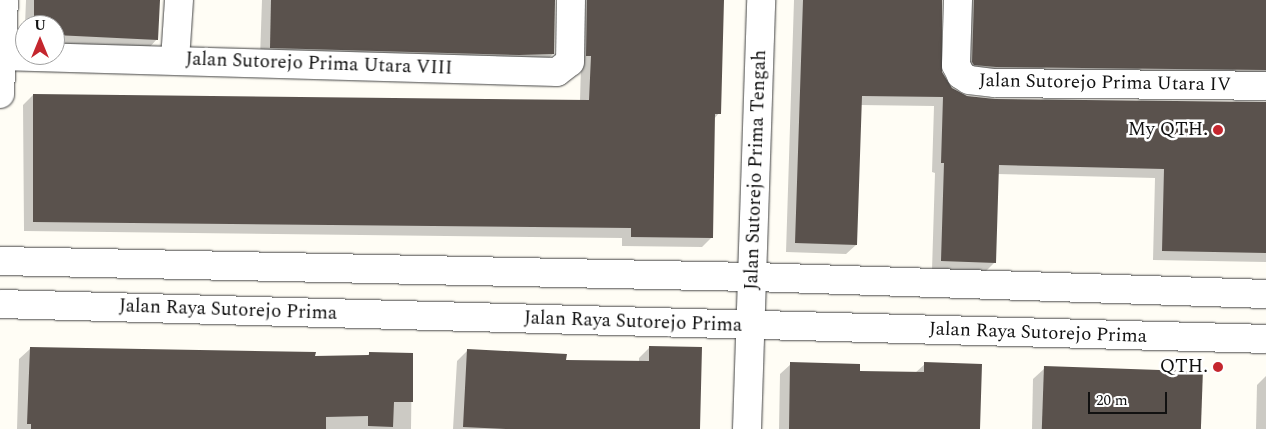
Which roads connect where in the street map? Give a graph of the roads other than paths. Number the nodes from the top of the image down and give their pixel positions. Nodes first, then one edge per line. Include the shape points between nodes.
1 (4, 0) edge
2 (179, 0) edge
3 (571, 0) edge
4 (762, 0) edge
5 (958, 0) edge
6 (1, 56) edge
7 (175, 60) junction
8 (1266, 86) edge
9 (0, 94) edge
10 (0, 261) edge
11 (754, 277) junction
12 (1266, 294) edge
13 (0, 304) edge
14 (749, 325) junction
15 (1266, 339) edge
16 (747, 429) edge

1 - 6 street
2 - 7 street
3 - 7 street, Jalan Sutorejo Prima Utara VIII via 571,58 566,67 557,72
4 - 11 street, Jalan Sutorejo Prima Tengah
5 - 8 street, Jalan Sutorejo Prima Utara IV via 956,65 961,75 970,80
6 - 7 street, Jalan Sutorejo Prima Utara VIII
6 - 9 street
10 - 11 street
11 - 12 street
11 - 14 street, Jalan Sutorejo Prima Tengah
13 - 14 street, Jalan Raya Sutorejo Prima
14 - 15 street, Jalan Raya Sutorejo Prima
14 - 16 street, Jalan Sutorejo Prima Tengah

